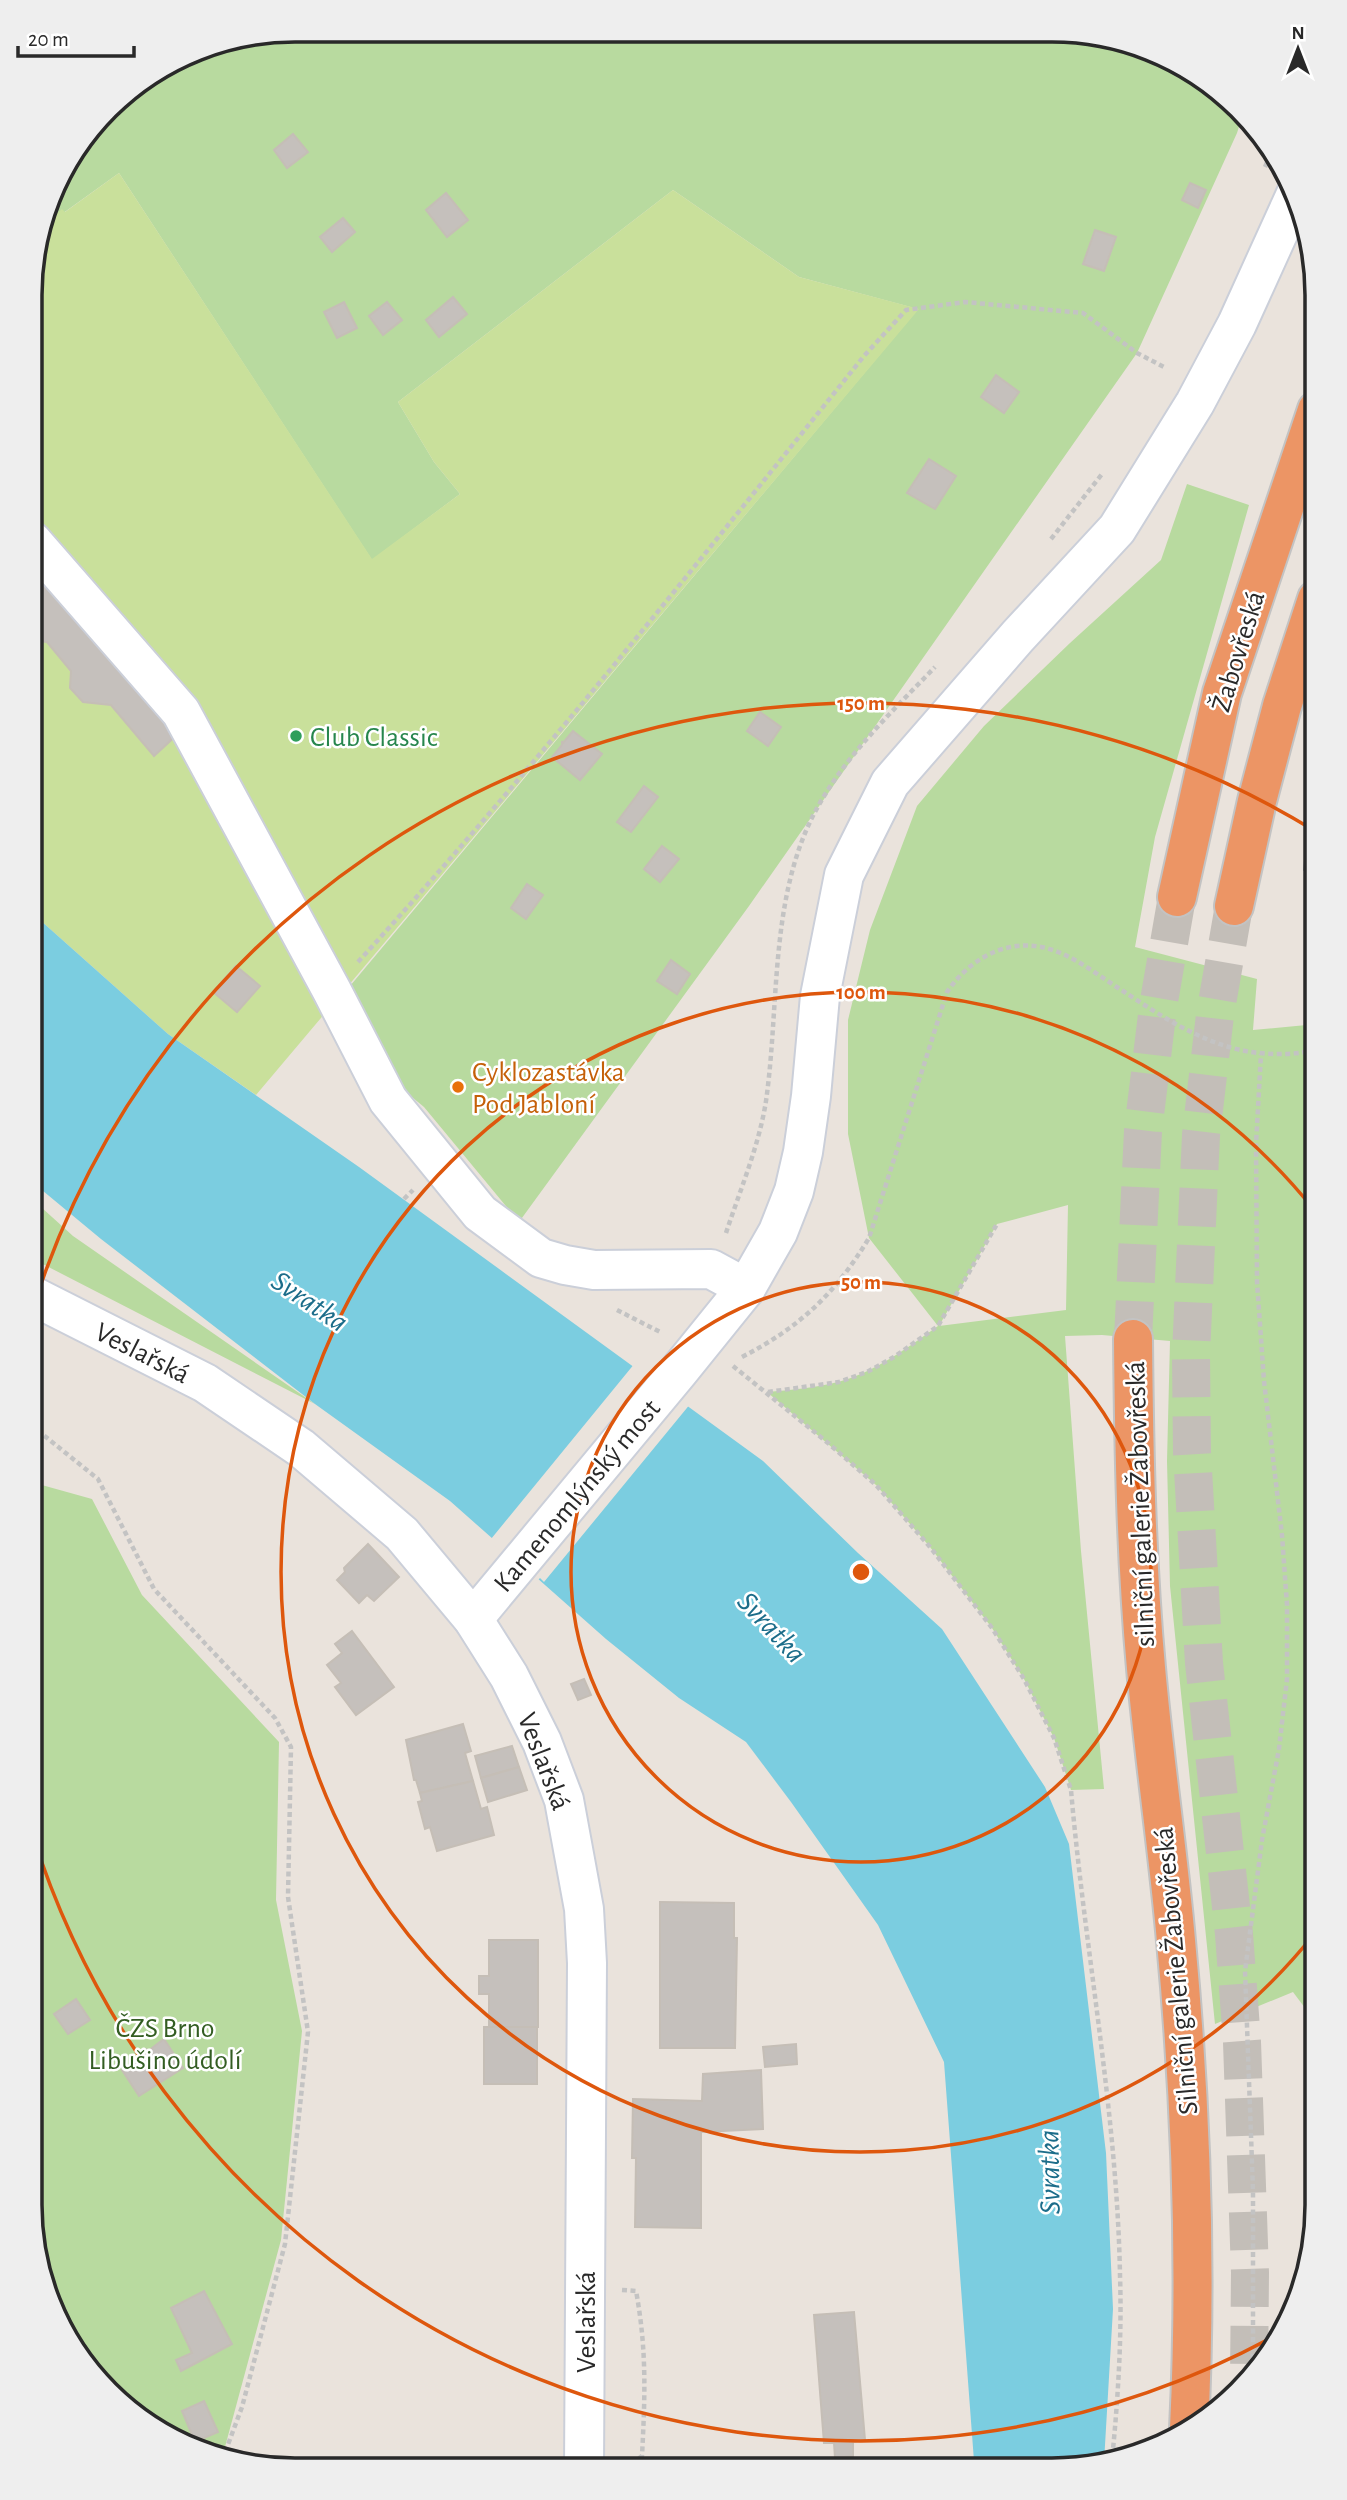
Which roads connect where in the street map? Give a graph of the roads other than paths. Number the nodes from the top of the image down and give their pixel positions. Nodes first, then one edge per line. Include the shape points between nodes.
1 (1290, 208) edge
2 (1305, 446) edge
3 (42, 552) edge
4 (1305, 636) edge
5 (1177, 897) tunnel mouth
6 (1234, 906) tunnel mouth
7 (746, 1288) junction
8 (42, 1301) edge
9 (1133, 1339) tunnel mouth
10 (473, 1619) junction
11 (1146, 1668) joint
12 (1189, 2417) edge
13 (584, 2458) edge

1 - 7 street, Kamenomlýnský most via 1195,403 1117,529 890,783 844,875 820,996 811,1097 794,1191 778,1233
2 - 5 highway, Žabovřeská via 1222,693
3 - 7 street via 181,712 388,1100 480,1213 541,1258 594,1270 711,1269
4 - 6 highway via 1257,801
7 - 10 street, Kamenomlýnský most
8 - 10 street, Veslařská via 205,1383 301,1448 402,1534
9 - 11 highway, silniční galerie Žabovřeská via 1137,1541
10 - 13 street, Veslařská via 509,1676 542,1742 564,1800 584,1909
11 - 12 highway, Silniční galerie Žabovřeská via 1185,2046 1192,2274

